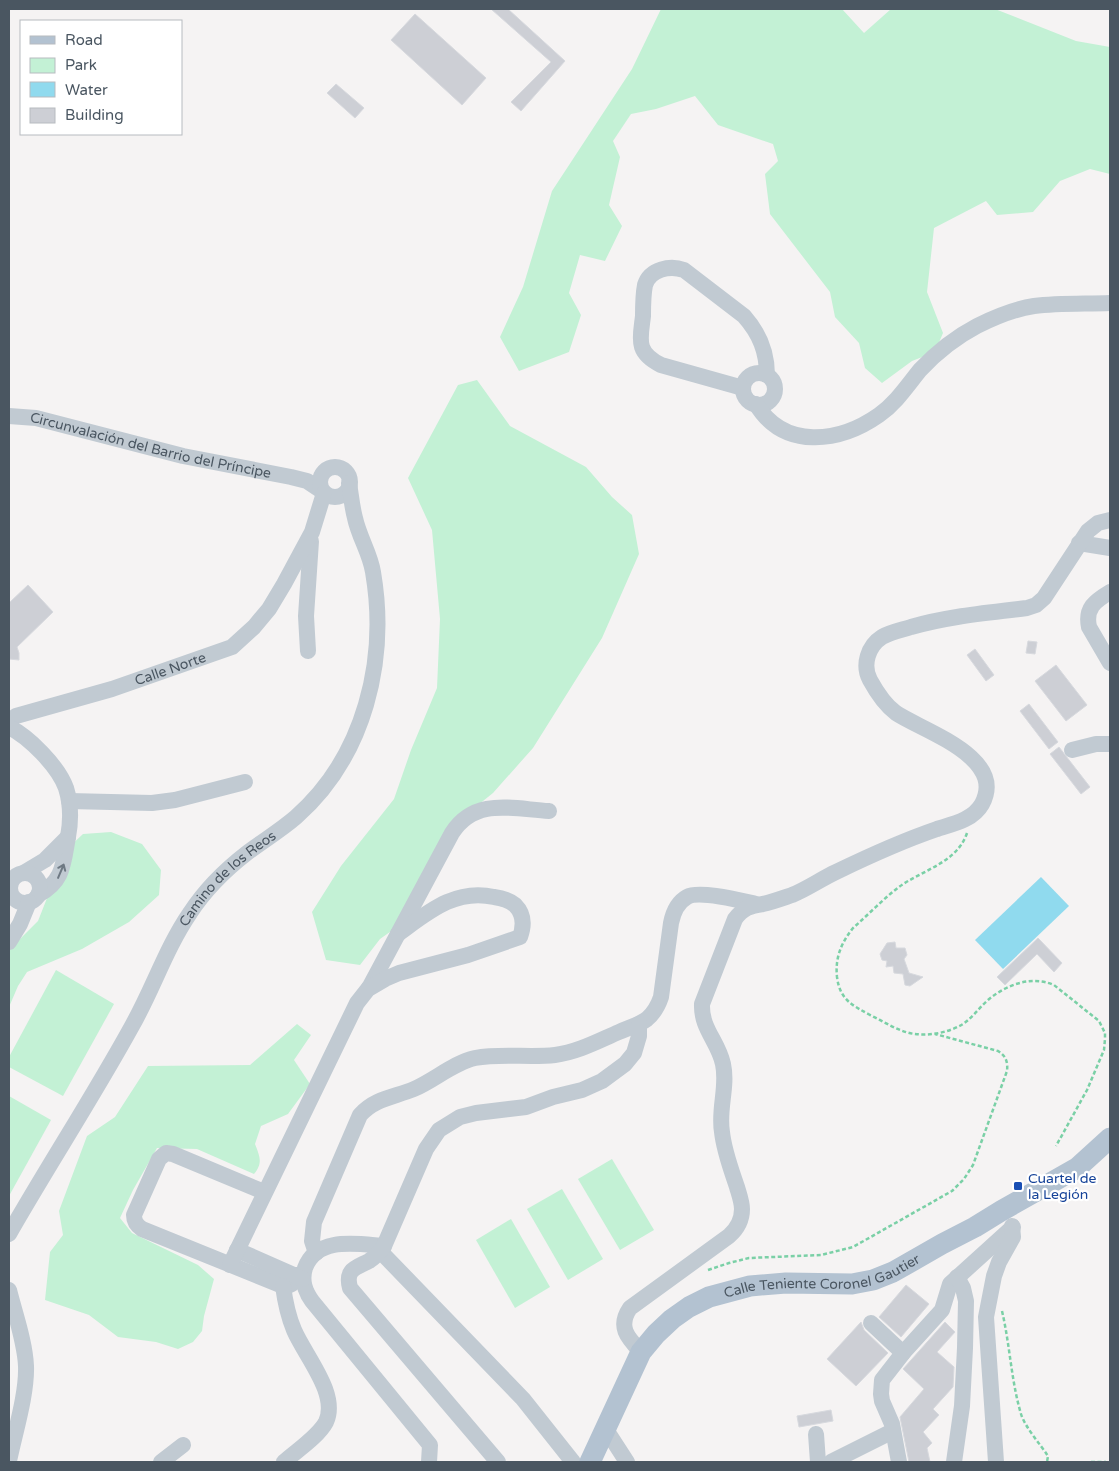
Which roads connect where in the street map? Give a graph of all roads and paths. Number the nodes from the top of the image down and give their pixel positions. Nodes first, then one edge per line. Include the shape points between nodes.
1 (1110, 303) edge
2 (767, 375) junction
3 (743, 388) junction
4 (756, 404) junction
5 (9, 416) edge
6 (323, 473) junction
7 (291, 476) junction
8 (349, 484) junction
9 (326, 493) junction
10 (355, 520) junction
11 (1110, 520) edge
12 (312, 532) junction
13 (1080, 543) junction
14 (1110, 548) edge
15 (1110, 592) edge
16 (308, 650) dead end
17 (1110, 663) edge
18 (9, 721) edge
19 (9, 727) edge
20 (1110, 744) edge
21 (1072, 750) dead end
22 (245, 782) dead end
23 (69, 801) junction
24 (549, 811) dead end
25 (968, 818) junction
26 (68, 837) junction
27 (25, 872) junction
28 (21, 896) edge
29 (756, 904) junction
30 (398, 934) junction
31 (9, 941) edge
32 (368, 989) junction
33 (639, 1024) junction
34 (935, 1034) junction
35 (1110, 1138) edge
36 (1056, 1146) dead end
37 (264, 1192) junction
38 (1007, 1219) junction
39 (10, 1232) edge
40 (382, 1249) junction
41 (316, 1253) junction
42 (233, 1257) junction
43 (707, 1271) dead end
44 (957, 1278) junction
45 (294, 1280) junction
46 (9, 1290) edge
47 (1002, 1307) dead end
48 (9, 1317) edge
49 (872, 1323) dead end
50 (20, 1336) junction
51 (641, 1352) junction
52 (903, 1353) junction
53 (604, 1428) junction
54 (893, 1431) junction
55 (816, 1434) dead end
56 (183, 1445) dead end
57 (9, 1461) edge
58 (588, 1461) edge
59 (161, 1462) edge
60 (284, 1462) edge
61 (429, 1462) edge
62 (498, 1462) edge
63 (627, 1462) edge
64 (818, 1462) edge
65 (831, 1462) edge
66 (899, 1462) edge
67 (954, 1462) edge
68 (996, 1462) edge
69 (1047, 1462) edge
70 (1091, 1462) edge
71 (1106, 1462) edge

1 - 4 street via 1035,306 990,320 940,351 879,415 836,434 805,438 791,434 775,426
2 - 3 street via 752,375
2 - 3 street via 763,344 744,316 684,270 665,268 653,274 645,285 640,341 646,354 661,365
2 - 4 street via 774,384 774,394 766,402
3 - 4 street via 746,398
5 - 7 street, Circunvalación del Barrio del Príncipe via 41,419 183,456
6 - 7 street, Circunvalación del Barrio del Príncipe
6 - 8 street via 338,468 346,473
6 - 9 street via 320,485
7 - 9 street, Circunvalación del Barrio del Príncipe
8 - 9 street via 344,494 338,497
8 - 10 street, Camino de los Reos
9 - 10 street, Camino de los Reos
9 - 12 street
10 - 39 street, Camino de los Reos via 373,569 378,617 374,672 357,732 337,769 311,802 232,865 191,912 168,950 134,1024
11 - 13 street via 1093,526
12 - 16 street via 306,616
12 - 18 street, Calle Norte via 269,609 232,647 131,682 16,716
13 - 14 street
13 - 25 street via 1036,606 920,624 885,636 870,651 867,674 894,711 952,743 981,768 986,784 984,800 975,814
15 - 17 street via 1092,604 1087,621
19 - 23 street via 46,756 66,787
20 - 21 street
22 - 23 street via 152,803
23 - 26 street
24 - 30 street via 489,808 463,819 452,833
25 - 29 street via 889,848 794,894
25 - 34 path via 965,840 957,852 900,887 853,928 842,944 837,962 838,985 851,1005 905,1032
26 - 27 street via 45,860
28 -> 26 street via 47,890 58,877 65,860
27 - 28 street via 15,876 10,884
27 - 28 street via 37,878 40,886
28 - 31 street
29 - 33 street via 712,895 688,896 682,901 671,923 661,997 655,1010
29 - 51 street via 744,909 735,919 702,1004 705,1027 719,1050 724,1066 722,1134 742,1215 729,1236 630,1308 624,1318 624,1328
30 - 32 street
30 - 32 street via 442,903 474,895 510,902 521,914 523,923 520,937 399,973
32 - 37 street via 357,1003
33 - 40 street via 634,1053 602,1081 526,1107 460,1117 439,1130 426,1149
33 - 41 street via 564,1054 474,1058 415,1088 369,1106 360,1115 314,1222 312,1241
34 - 36 path via 965,1023 997,993 1031,980 1054,985 1094,1016 1105,1033 1104,1050 1078,1109
34 - 43 path via 998,1051 1007,1062 1007,1071 976,1158 964,1180 945,1195 842,1251 749,1258
35 - 38 main road, Calle Teniente Coronel Gautier via 1077,1168
37 - 42 street
37 - 42 street via 173,1154 162,1156 157,1163 134,1215 136,1223 142,1229
38 - 44 street
38 - 51 main road, Calle Teniente Coronel Gautier via 975,1227 873,1280 852,1284 750,1286 709,1297 672,1319
38 - 68 street via 1014,1234 994,1276 986,1317
40 - 41 street via 332,1245
40 - 58 street via 523,1399
40 - 62 street via 351,1272 350,1288
41 - 45 street
42 - 45 street
44 - 52 street via 948,1288 942,1310
44 - 67 street via 966,1301 962,1406
45 - 60 street via 286,1303 295,1332 329,1402 328,1417 320,1430
45 - 61 street via 430,1445
46 - 50 street
47 - 69 path via 1022,1416 1048,1456
48 - 50 street
49 - 52 street
50 - 57 street via 26,1376
51 - 53 main road, Calle Teniente Coronel Gautier
52 - 54 street via 887,1372 881,1387 882,1401
53 - 58 main road, Calle Teniente Coronel Gautier
53 - 63 street
54 - 65 street
54 - 66 street
55 - 64 street
56 - 59 street
70 - 71 path

